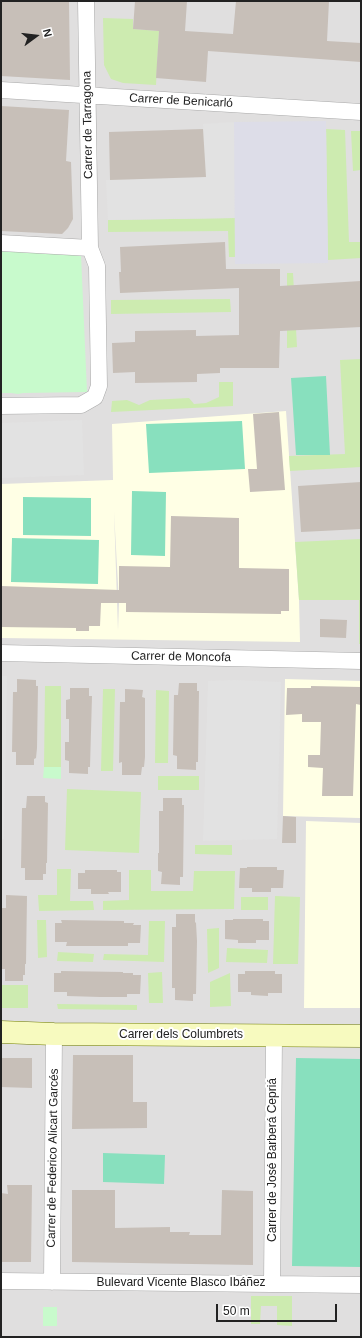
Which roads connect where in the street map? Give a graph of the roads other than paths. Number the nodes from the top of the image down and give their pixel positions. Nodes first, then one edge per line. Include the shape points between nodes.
1 (86, 1) edge
2 (1, 90) edge
3 (87, 95) junction
4 (361, 112) edge
5 (1, 243) edge
6 (90, 248) junction
7 (1, 406) edge
8 (1, 653) edge
9 (361, 661) edge
10 (1, 1032) edge
11 (54, 1034) junction
12 (274, 1036) junction
13 (361, 1036) edge
14 (1, 1281) edge
15 (52, 1282) junction
16 (272, 1284) junction
17 (361, 1285) edge

1 - 3 street, Carrer de Tarragona
2 - 3 street, Carrer de Benicarló
3 - 4 street, Carrer de Benicarló
3 - 6 street, Carrer de Tarragona
5 - 6 street
6 - 7 street, Carrer de Tarragona via 97,266 99,386 95,397 81,405
8 - 9 street, Carrer de Moncofa
10 - 11 street, Carrer dels Columbrets
11 - 12 street, Carrer dels Columbrets
11 - 15 street, Carrer de Federico Alicart Garcés
12 - 13 street, Carrer dels Columbrets
12 - 16 street, Carrer de José Barberá Cepriá
14 - 15 street, Bulevard Vicente Blasco Ibáñez
15 - 16 street, Bulevard Vicente Blasco Ibáñez
16 - 17 street, Bulevard Vicente Blasco Ibáñez

